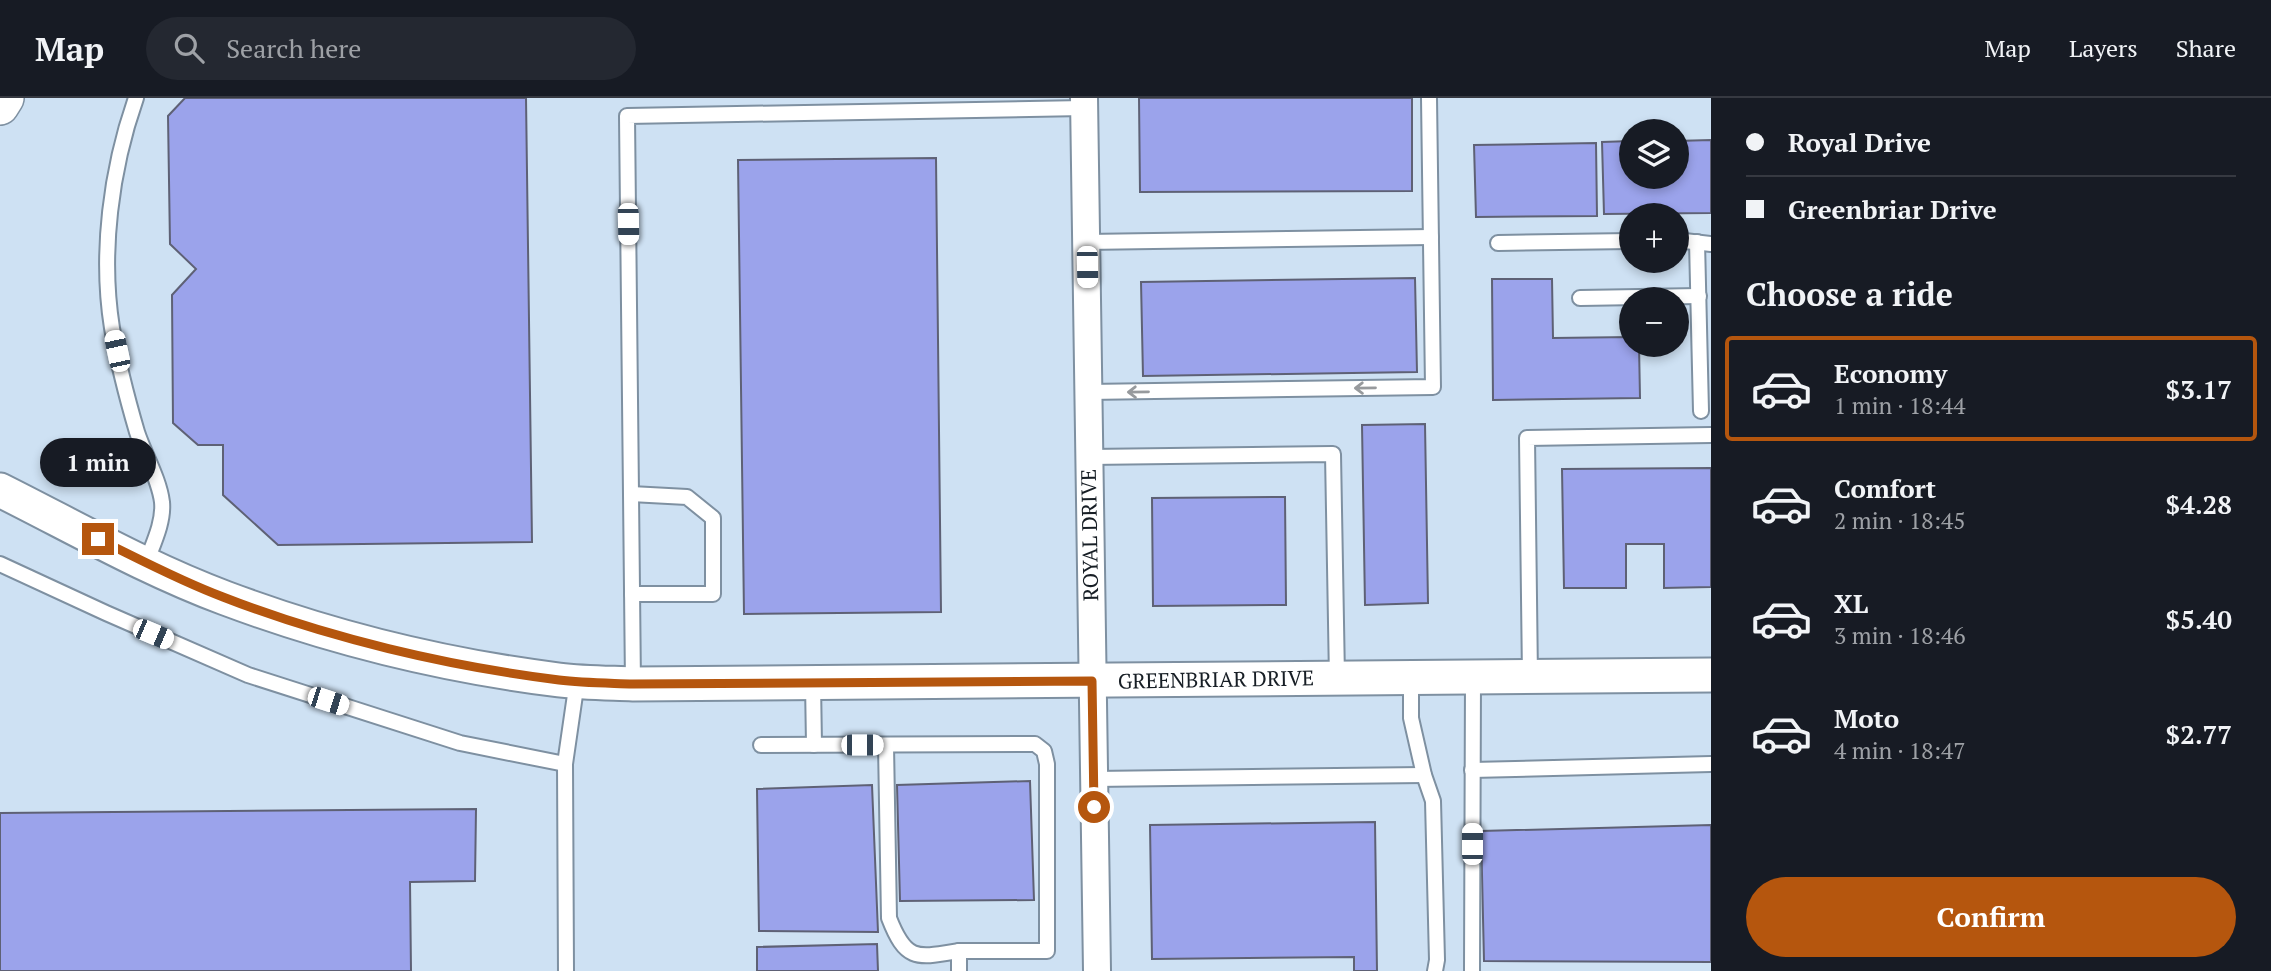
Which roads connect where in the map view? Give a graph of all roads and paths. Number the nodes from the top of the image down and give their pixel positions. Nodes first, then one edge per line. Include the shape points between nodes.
1 (5, 98) edge
2 (136, 98) edge
3 (1429, 98) edge
4 (1084, 103) edge
5 (0, 106) edge
6 (1431, 237) junction
7 (1619, 241) edge
8 (1086, 242) junction
9 (1498, 243) dead end
10 (1704, 243) edge
11 (1699, 296) junction
12 (1580, 298) dead end
13 (1088, 392) junction
14 (1702, 411) dead end
15 (1711, 435) edge
16 (1089, 457) junction
17 (0, 490) edge
18 (631, 494) junction
19 (146, 563) junction
20 (0, 564) edge
21 (632, 594) junction
22 (1711, 675) edge
23 (1473, 677) junction
24 (1530, 677) junction
25 (1411, 678) junction
26 (1338, 679) junction
27 (577, 681) junction
28 (1092, 681) junction
29 (813, 683) junction
30 (633, 684) junction
31 (761, 745) dead end
32 (814, 745) junction
33 (886, 745) junction
34 (565, 764) junction
35 (1711, 764) edge
36 (1472, 770) junction
37 (1424, 775) junction
38 (1094, 779) junction
39 (959, 951) junction
40 (566, 971) edge
41 (959, 971) edge
42 (1097, 971) edge
43 (1435, 971) edge
44 (1472, 971) edge

1 - 5 main road
2 - 19 lane via 119,155 108,272 122,375 162,501
3 - 6 lane
4 - 8 street, ROYAL DRIVE
4 - 18 lane via 627,116
6 - 8 lane
6 -> 13 lane via 1433,387
7 - 9 lane
8 - 13 street, ROYAL DRIVE
10 - 11 lane
11 - 12 lane
11 - 14 lane
13 - 16 street, ROYAL DRIVE
15 - 24 lane via 1527,438
16 - 26 lane via 1333,454
16 - 28 street, ROYAL DRIVE
17 - 19 street, GREENBRIAR DRIVE
18 - 21 lane
18 - 21 lane via 687,497 713,518 713,594
19 - 27 street, GREENBRIAR DRIVE via 297,623 480,668
20 - 34 lane via 248,675 460,743
21 - 30 lane
22 - 24 street, GREENBRIAR DRIVE
23 - 24 street, GREENBRIAR DRIVE
23 - 25 street, GREENBRIAR DRIVE
23 - 36 lane
25 - 26 street, GREENBRIAR DRIVE
25 - 37 lane via 1411,718
26 - 28 street, GREENBRIAR DRIVE
27 - 30 street, GREENBRIAR DRIVE
27 - 34 lane
28 - 29 street, GREENBRIAR DRIVE
28 - 38 street, ROYAL DRIVE
29 - 30 street, GREENBRIAR DRIVE
29 - 32 lane
31 - 32 lane
32 - 33 lane
33 - 39 lane via 889,918 897,938 913,955
33 - 39 lane via 1035,744 1044,751 1047,951
34 - 40 lane
35 - 36 lane
36 - 44 lane
37 - 38 lane
37 - 43 lane via 1433,801
38 - 42 street, ROYAL DRIVE
39 - 41 lane

